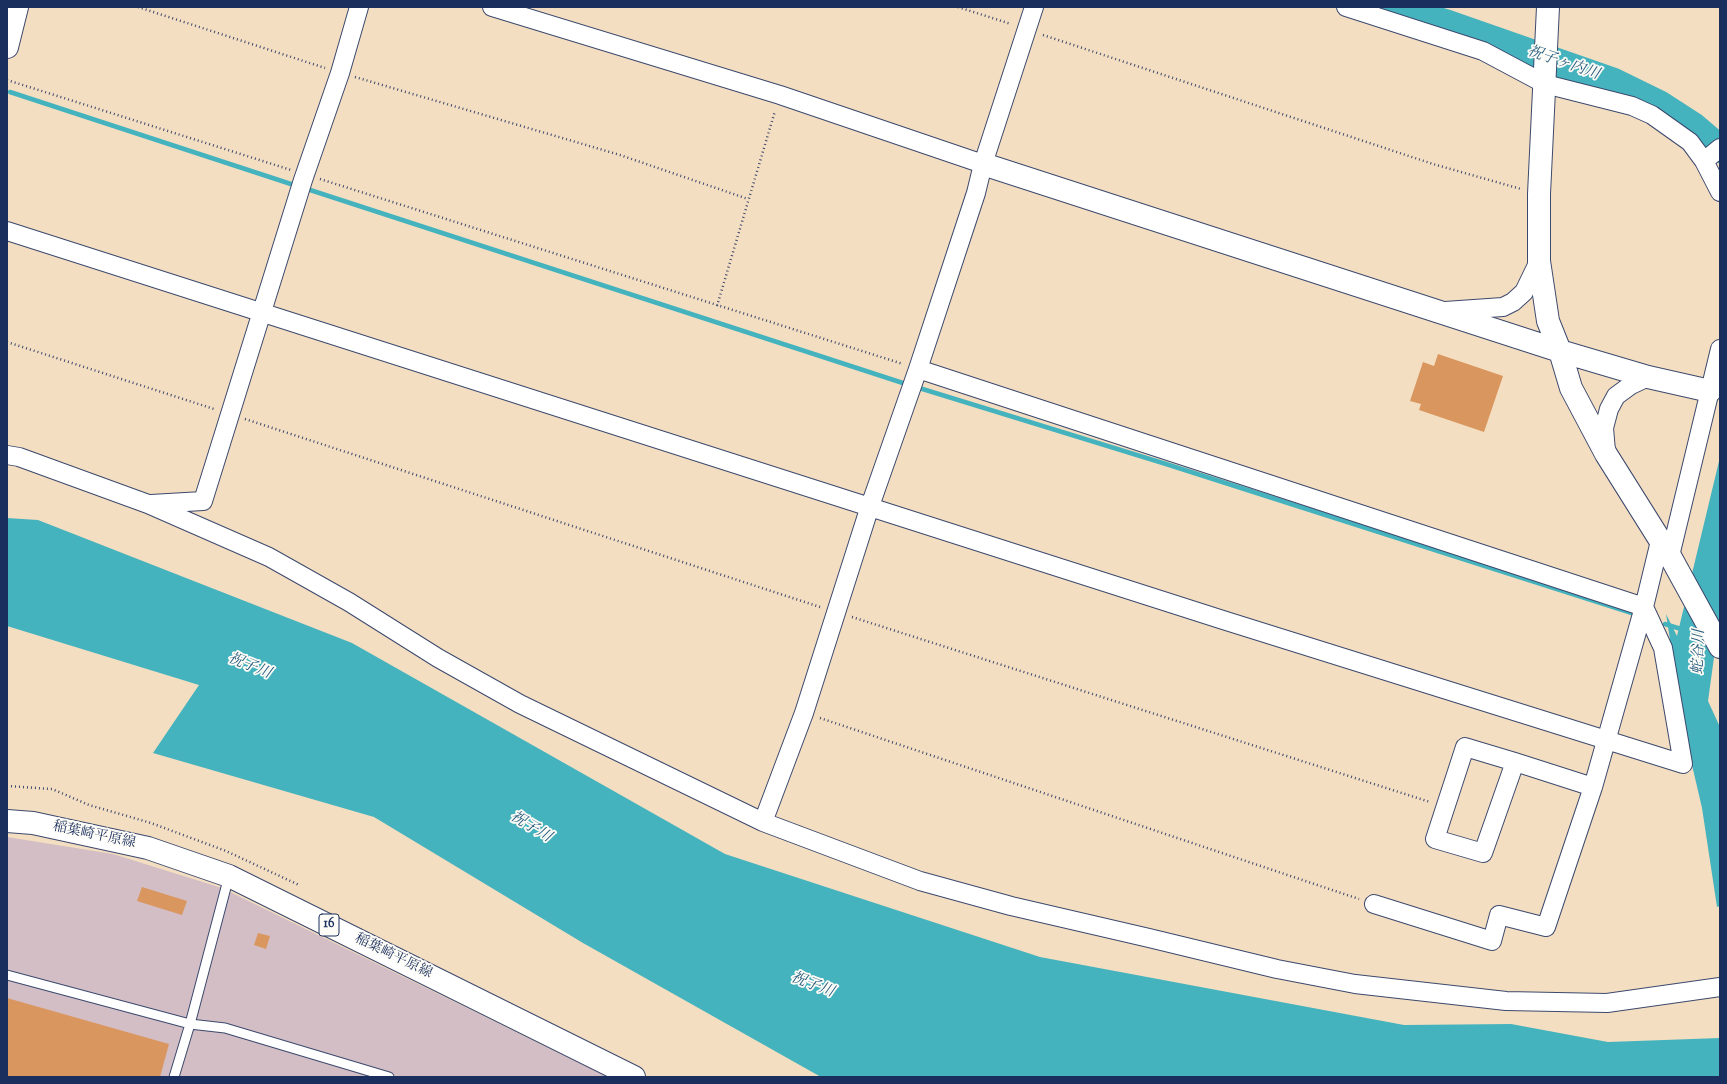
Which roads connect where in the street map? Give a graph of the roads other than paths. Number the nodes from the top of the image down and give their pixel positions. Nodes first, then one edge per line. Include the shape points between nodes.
1 (17, 7) edge
2 (359, 7) edge
3 (492, 7) edge
4 (1034, 7) edge
5 (1346, 7) edge
6 (1548, 15) edge
7 (7, 47) edge
8 (1545, 81) junction
9 (1720, 148) edge
10 (1704, 161) junction
11 (983, 164) junction
12 (1720, 192) edge
13 (7, 231) edge
14 (1539, 261) junction
15 (263, 312) junction
16 (1442, 312) junction
17 (1720, 349) edge
18 (1560, 351) junction
19 (917, 372) junction
20 (1648, 377) junction
21 (1715, 392) edge
22 (1606, 454) junction
23 (7, 455) edge
24 (148, 504) junction
25 (870, 506) junction
26 (1665, 549) junction
27 (1644, 607) junction
28 (1720, 647) edge
29 (1607, 741) junction
30 (1515, 762) junction
31 (1593, 787) junction
32 (7, 821) edge
33 (764, 822) junction
34 (229, 876) junction
35 (1374, 904) road end
36 (7, 975) edge
37 (1720, 987) edge
38 (190, 1024) junction
39 (174, 1077) edge
40 (389, 1077) edge
41 (634, 1077) edge

1 - 7 street
2 - 15 street
3 - 11 street via 780,95
4 - 11 street
5 - 8 street via 1483,51
6 - 8 street
8 - 10 street via 1632,106 1652,115 1690,142
8 - 14 street via 1539,194
9 - 10 street
10 - 12 street
11 - 16 street
11 - 19 street via 976,193
13 - 15 street
14 - 16 street via 1524,292 1513,302 1502,307
14 - 18 street via 1548,321
15 - 24 street via 203,501
15 - 25 street
16 - 18 street
17 - 21 street
18 - 20 street
18 - 22 street via 1571,388
19 - 25 street
19 - 27 street
20 - 21 street
20 - 22 street via 1631,384 1616,396 1604,428
21 - 26 street
22 - 26 street
23 - 24 street via 19,457
24 - 33 street via 269,558 349,602 438,658 520,704
25 - 29 street
25 - 33 street via 804,713
26 - 27 street
26 - 28 street
27 - 29 street
27 - 29 street via 1663,648 1683,764
29 - 31 street
30 - 30 street via 1465,747 1435,839 1483,853
30 - 31 street
31 - 35 street via 1546,927 1499,915 1492,941
32 - 34 street, 稲葉崎平原線 / 16 via 34,823 148,848
33 - 37 street via 920,881 1011,906 1277,969 1355,984 1506,1001 1607,1003
34 - 38 lane
34 - 41 street, 稲葉崎平原線 / 16
36 - 38 lane
38 - 39 lane
38 - 40 lane via 225,1028

